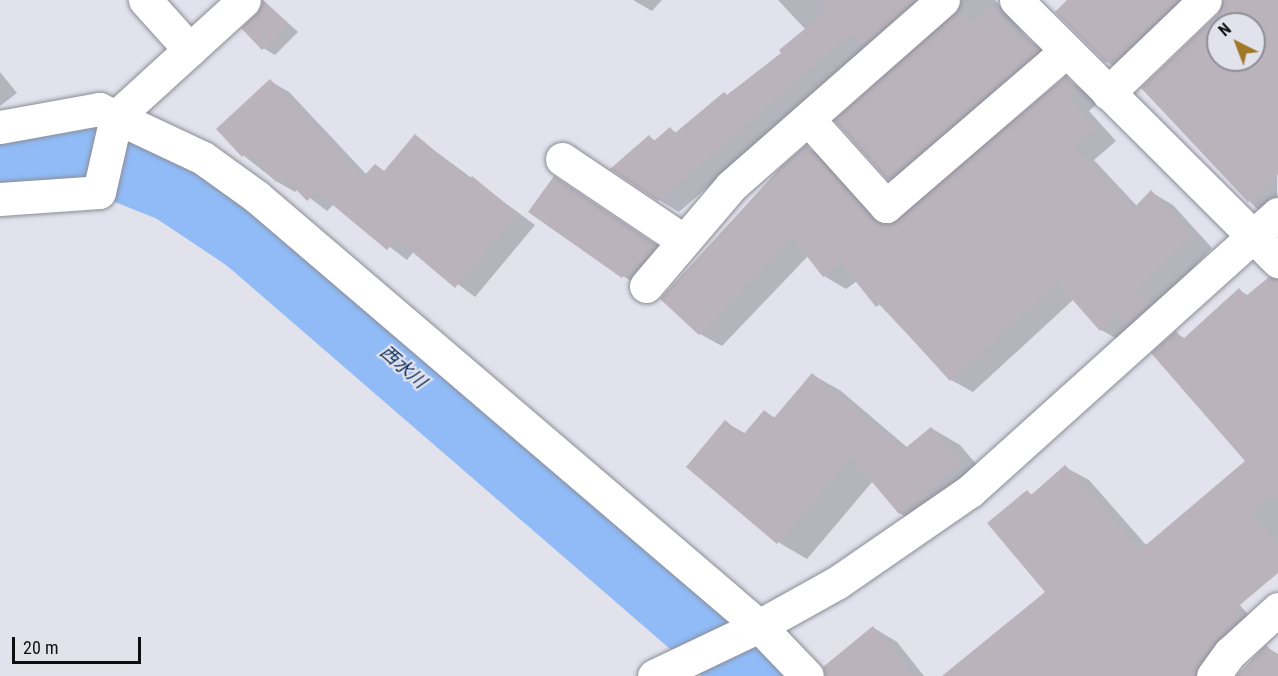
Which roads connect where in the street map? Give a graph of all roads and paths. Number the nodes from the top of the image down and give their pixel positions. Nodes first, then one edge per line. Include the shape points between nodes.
1 (145, 0) edge
2 (244, 0) edge
3 (943, 0) edge
4 (1016, 0) edge
5 (1205, 0) edge
6 (190, 50) junction
7 (1066, 51) junction
8 (1108, 93) junction
9 (116, 117) junction
10 (808, 119) junction
11 (0, 127) edge
12 (562, 159) dead end
13 (0, 199) edge
14 (1278, 214) edge
15 (1252, 238) junction
16 (684, 241) junction
17 (1278, 261) edge
18 (646, 286) dead end
19 (1278, 609) edge
20 (759, 626) junction
21 (677, 672) edge
22 (807, 676) edge
23 (1213, 676) edge

1 - 6 street
2 - 6 street
3 - 10 street
4 - 7 street
5 - 8 street
6 - 9 street
7 - 8 street
7 - 10 street via 886,206
8 - 15 street
9 - 11 street via 99,109
9 - 13 street via 99,192
9 - 20 street via 203,158 257,197
10 - 16 street via 731,186
12 - 16 street
14 - 15 street
15 - 17 street
15 - 20 street via 970,491 838,582
16 - 18 street
19 - 23 street via 1230,653
20 - 21 street
20 - 22 street

